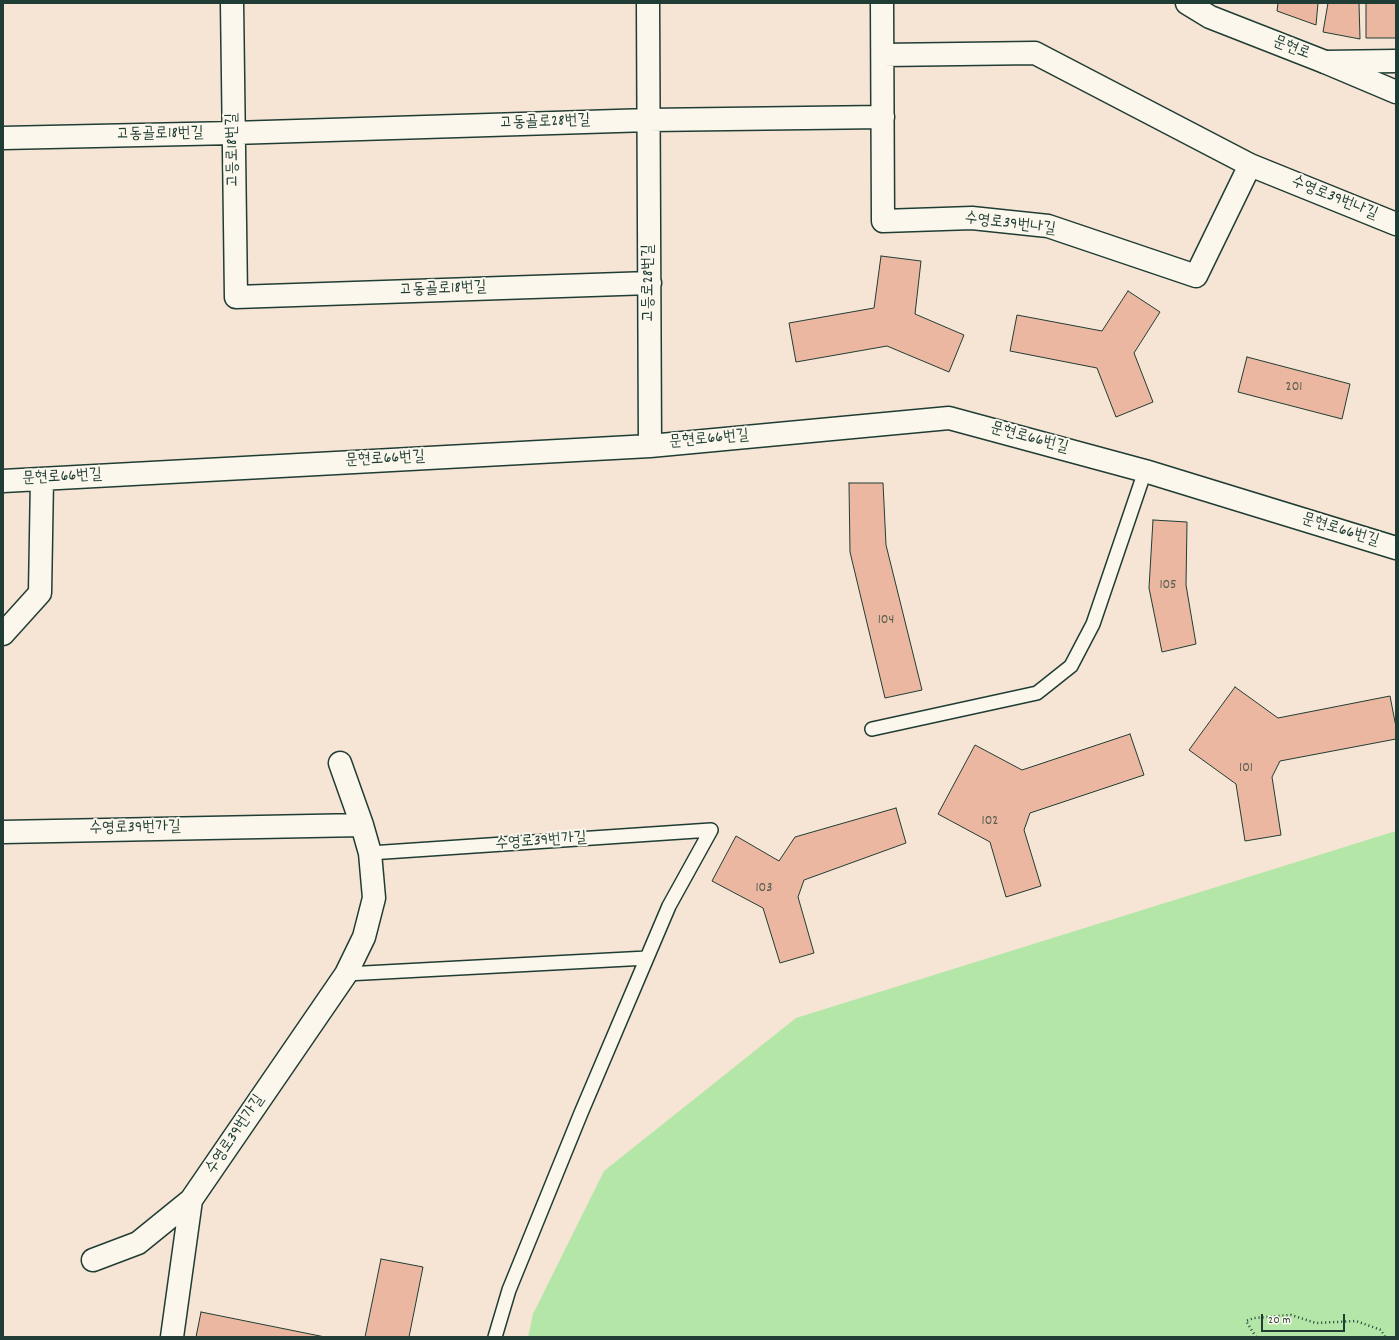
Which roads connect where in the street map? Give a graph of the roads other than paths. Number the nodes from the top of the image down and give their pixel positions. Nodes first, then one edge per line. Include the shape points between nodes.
1 (232, 3) edge
2 (648, 3) edge
3 (882, 3) edge
4 (1187, 3) edge
5 (883, 55) junction
6 (1396, 61) edge
7 (1325, 62) junction
8 (1396, 92) edge
9 (883, 117) junction
10 (649, 120) junction
11 (442, 127) joint
12 (233, 133) junction
13 (3, 138) edge
14 (1250, 165) junction
15 (1396, 224) edge
16 (650, 283) junction
17 (236, 297) joint
18 (650, 446) junction
19 (1145, 471) junction
20 (42, 479) junction
21 (3, 481) edge
22 (1396, 548) edge
23 (3, 634) edge
24 (872, 729) dead end
25 (340, 763) dead end
26 (362, 825) junction
27 (3, 832) edge
28 (370, 853) junction
29 (647, 958) junction
30 (346, 974) junction
31 (191, 1200) junction
32 (93, 1260) dead end
33 (172, 1337) edge
34 (495, 1337) edge

1 - 12 street, 고등로18번길
2 - 10 street, 고등로28번길
3 - 5 street, 수영로39번나길
4 - 7 street, 문현로 via 1210,17
5 - 9 street, 수영로39번나길
5 - 14 street, 수영로39번나길 via 1035,52
6 - 7 street
7 - 8 street, 문현로
9 - 10 street
9 - 14 street, 수영로39번나길 via 883,221 972,218 1048,226 1196,276
10 - 11 street, 고동골로28번길
10 - 16 street, 고등로28번길
11 - 12 street, 고동골로18번길
12 - 13 street, 고동골로18번길
12 - 17 street, 고등로18번길
14 - 15 street, 수영로39번나길
16 - 17 street, 고동골로18번길
16 - 18 street, 고등로28번길
18 - 19 street, 문현로66번길 via 949,418
18 - 20 street, 문현로66번길
19 - 22 street, 문현로66번길
19 - 24 lane via 1093,624 1071,666 1037,693
20 - 21 street, 문현로66번길
20 - 23 street via 40,593
25 - 26 street, 수영로39번가길
26 - 27 street, 수영로39번가길
26 - 28 street, 수영로39번가길
28 - 29 lane, 수영로39번가길 via 711,830 669,906
28 - 30 street, 수영로39번가길 via 374,898 364,937
29 - 30 lane
29 - 34 lane via 509,1290
30 - 31 street, 수영로39번가길
31 - 32 street, 수영로39번가길 via 138,1243
31 - 33 street

